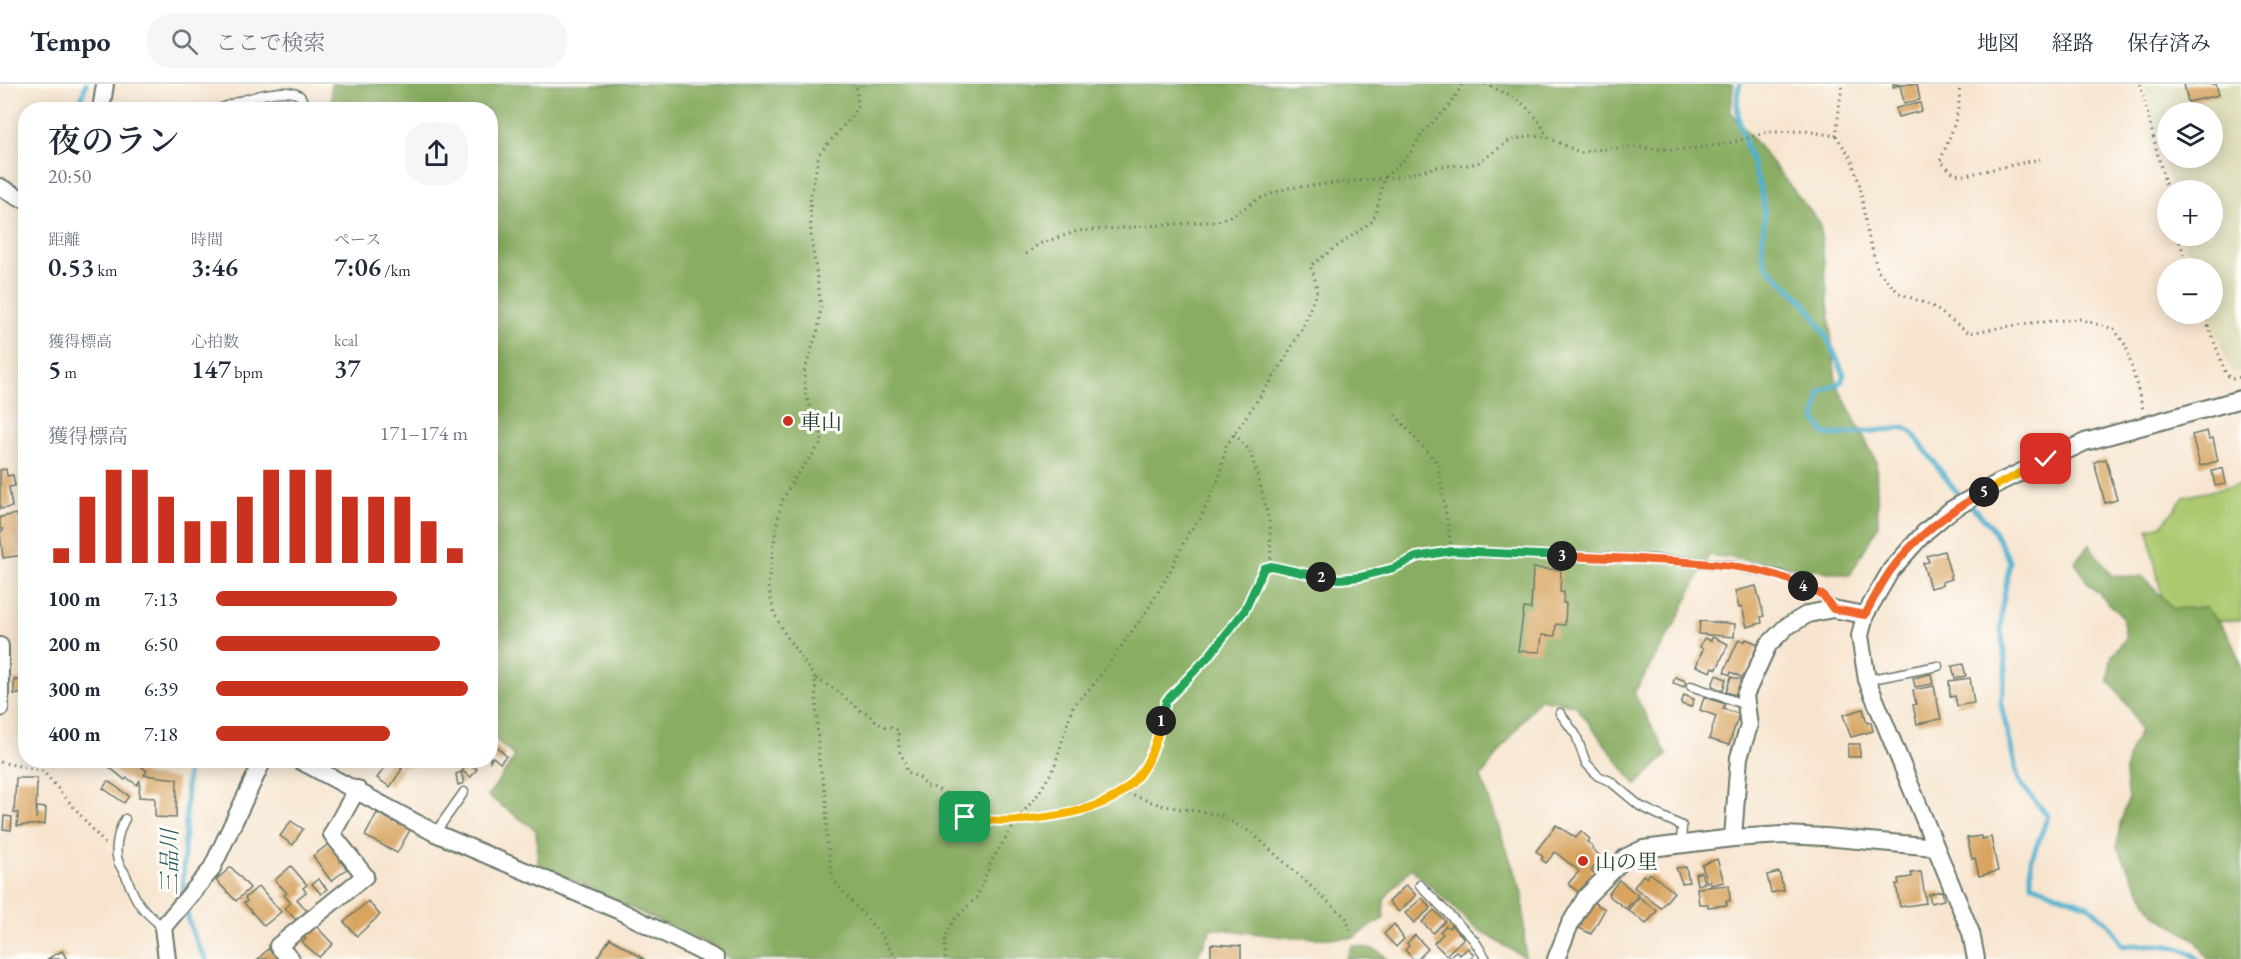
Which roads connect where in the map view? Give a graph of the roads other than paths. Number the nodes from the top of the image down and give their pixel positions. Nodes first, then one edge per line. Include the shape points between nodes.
1 (105, 84) edge
2 (102, 102) edge
3 (236, 102) edge
4 (303, 102) edge
5 (0, 187) edge
6 (18, 197) edge
7 (2241, 399) edge
8 (1463, 552) road end
9 (1833, 609) junction
10 (1865, 615) junction
11 (0, 646) edge
12 (1938, 666) dead end
13 (1867, 680) junction
14 (1690, 686) dead end
15 (1746, 705) junction
16 (0, 708) edge
17 (1560, 713) dead end
18 (259, 768) edge
19 (316, 768) edge
20 (357, 789) junction
21 (464, 792) dead end
22 (125, 819) dead end
23 (435, 832) junction
24 (1733, 838) junction
25 (1681, 844) junction
26 (1935, 847) junction
27 (1420, 885) dead end
28 (163, 927) junction
29 (167, 959) edge
30 (291, 959) edge
31 (716, 959) edge
32 (1486, 959) edge
33 (1556, 959) edge
34 (1976, 959) edge

1 - 2 street
3 - 4 lane via 273,89 291,91
5 - 6 street
7 - 10 street via 2085,442 1951,510 1891,570
8 - 9 lane via 1728,565 1780,575 1823,595
9 - 10 street
9 - 15 street via 1808,614 1786,627 1768,645 1745,695
10 - 13 street via 1860,636
11 - 16 street
12 - 13 lane
13 - 26 street
14 - 15 lane
15 - 24 street via 1749,726 1739,757
17 - 25 lane via 1576,735 1586,763 1598,776 1640,806 1682,826
18 - 28 street via 211,870
19 - 20 street
20 - 23 street
20 - 30 street via 332,834 365,876 278,946
21 - 23 lane
22 - 28 lane via 118,861 137,902
23 - 31 street via 620,911
24 - 25 street
24 - 26 street via 1783,835
25 - 33 street via 1643,849 1611,870 1577,910
26 - 34 street via 1971,933
27 - 32 lane via 1474,940
28 - 29 street

